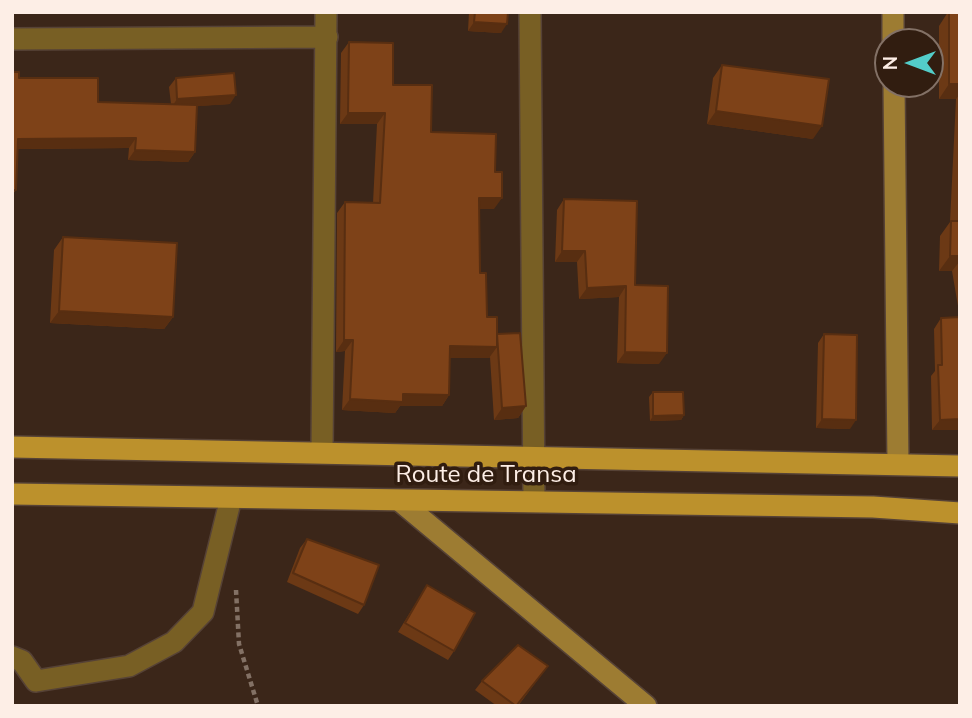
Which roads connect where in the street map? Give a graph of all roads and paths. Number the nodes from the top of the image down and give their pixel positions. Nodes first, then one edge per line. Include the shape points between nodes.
1 (326, 12) edge
2 (530, 12) edge
3 (327, 37) junction
4 (12, 39) edge
5 (894, 98) edge
6 (12, 447) edge
7 (322, 452) junction
8 (532, 459) junction
9 (898, 464) junction
10 (960, 466) edge
11 (12, 494) edge
12 (231, 498) junction
13 (400, 501) junction
14 (534, 501) junction
15 (960, 513) edge
16 (235, 578) dead end
17 (12, 657) edge
18 (258, 706) edge
19 (646, 706) edge

1 - 3 street
2 - 8 street
3 - 4 street
3 - 7 street
5 - 9 street
6 - 7 main road, Route de Transa
7 - 8 main road, Route de Transa
8 - 9 main road, Route de Transa
8 - 14 street
9 - 10 main road, Route de Transa
11 - 12 main road, Route de Transa
12 - 13 main road, Route de Transa
12 - 17 street via 203,612 174,642 129,666 36,681 22,661
13 - 14 main road, Route de Transa
13 - 19 street
14 - 15 main road, Route de Transa via 873,507
16 - 18 path via 239,644

